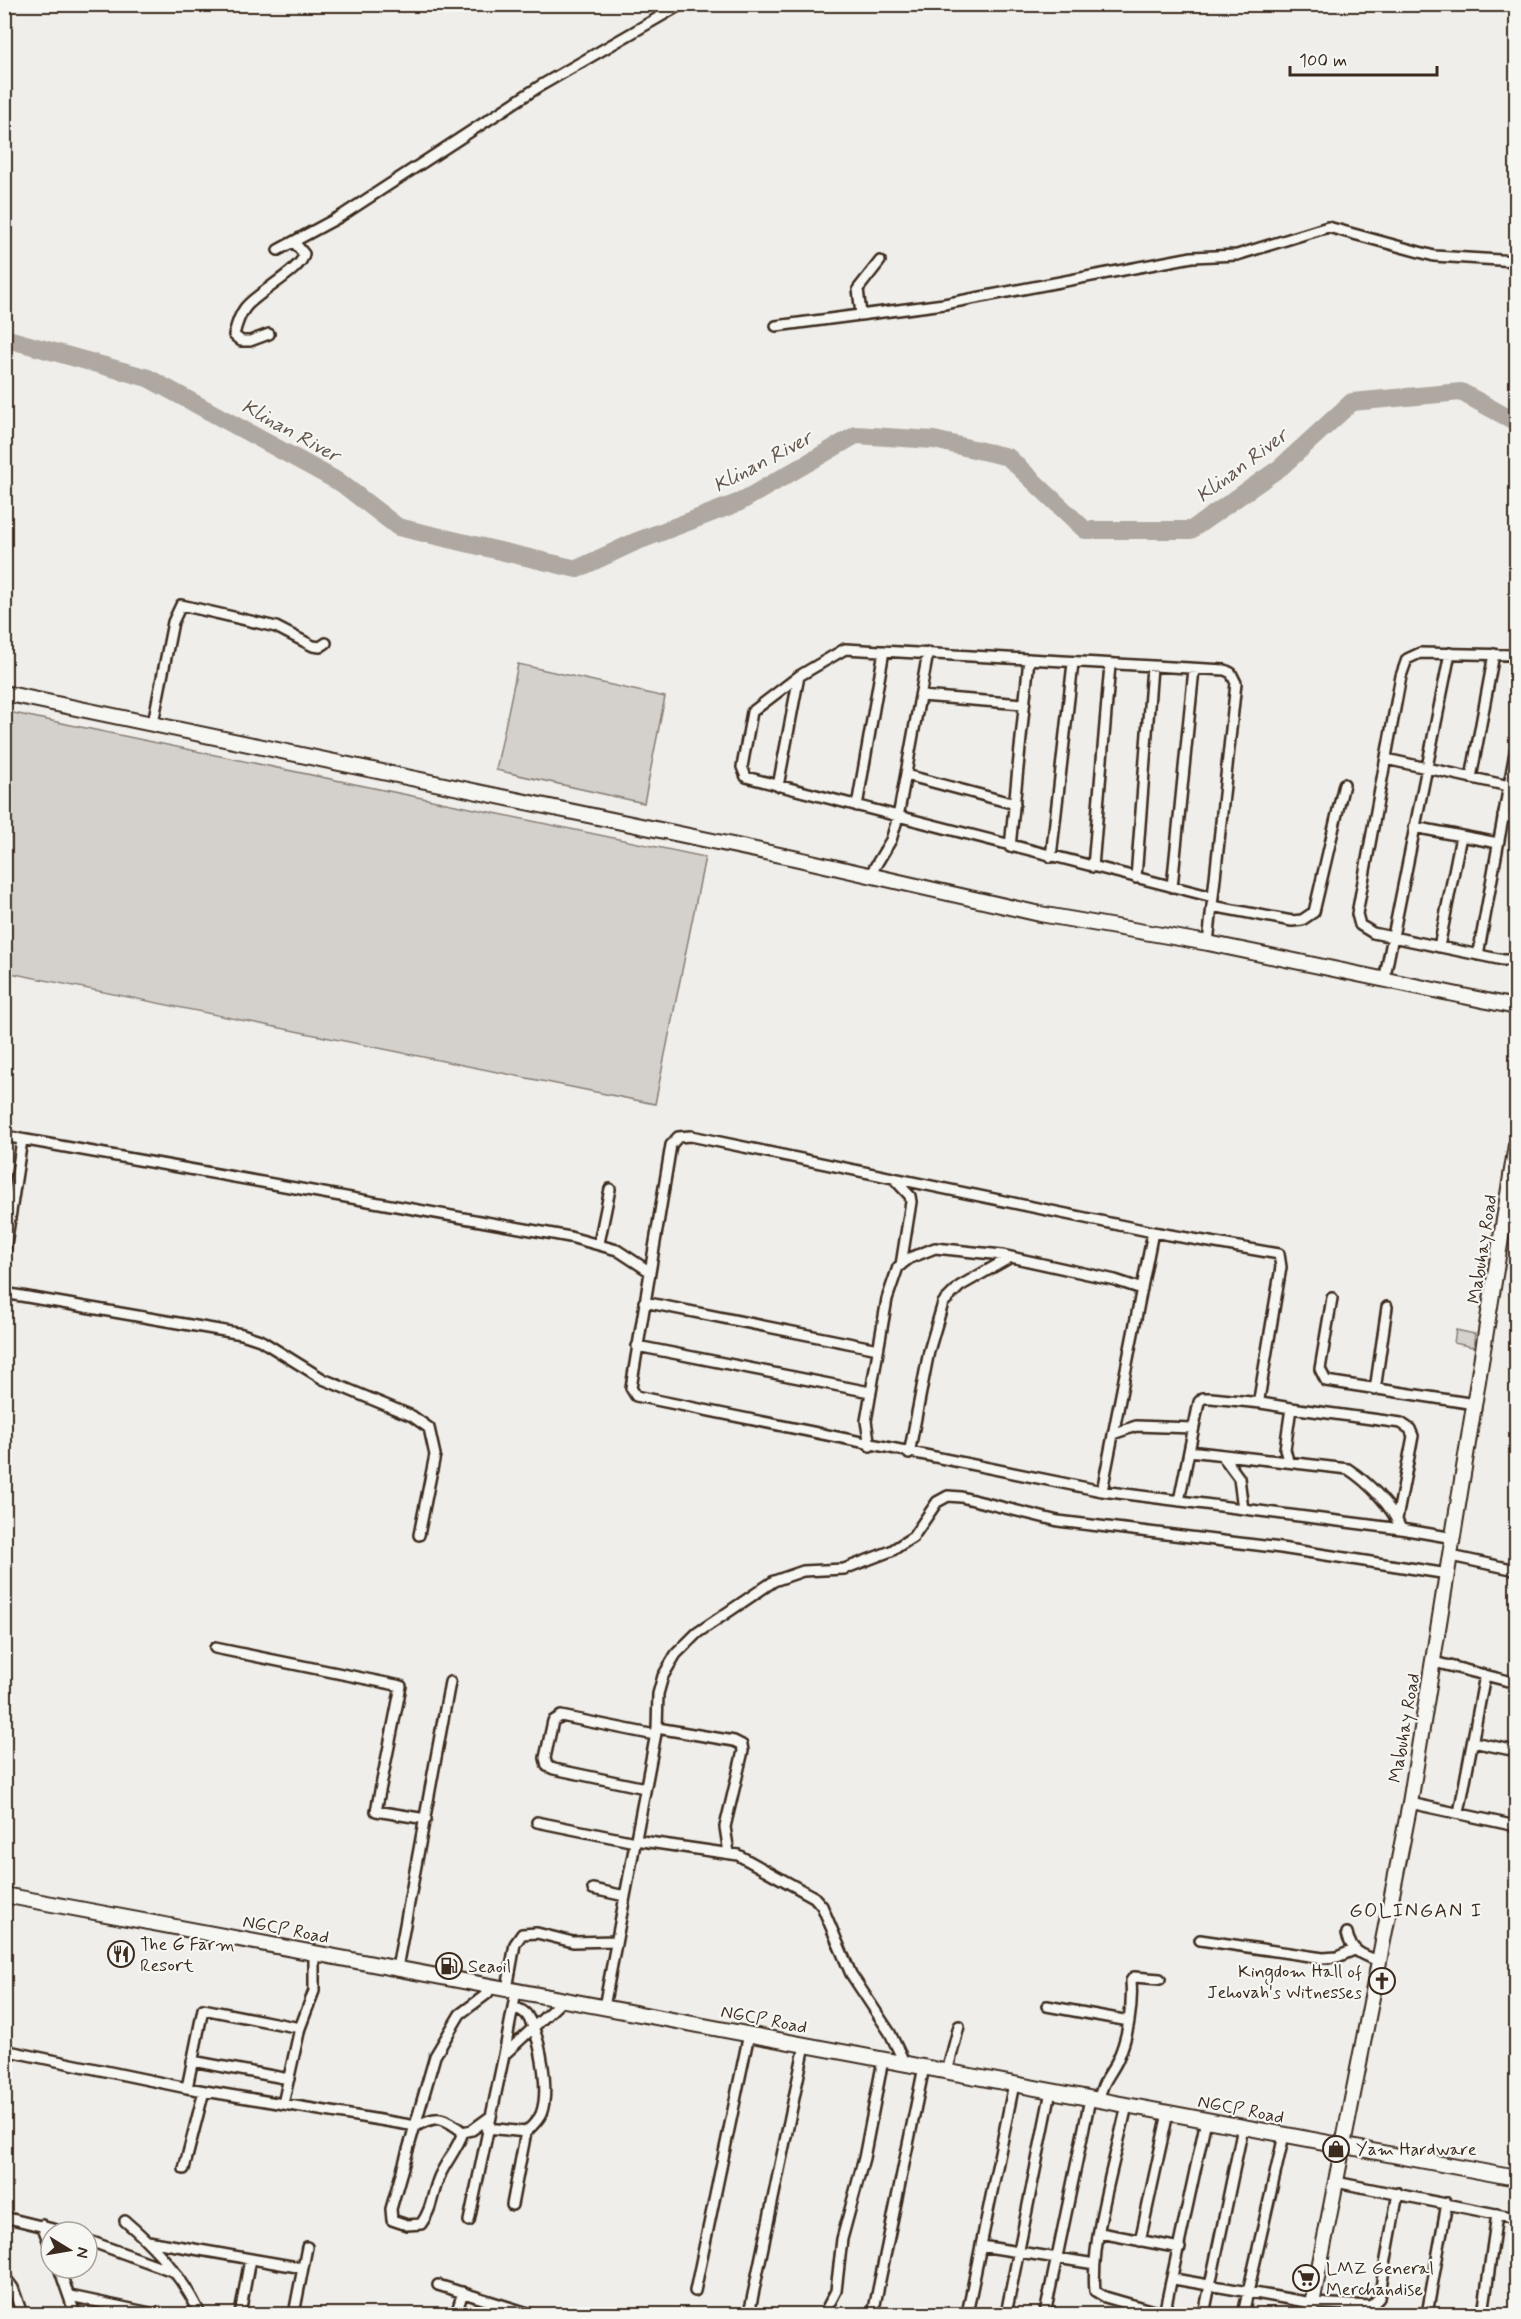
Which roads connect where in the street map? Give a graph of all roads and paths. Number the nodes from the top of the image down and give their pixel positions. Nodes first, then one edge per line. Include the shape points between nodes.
1 (682, 4) edge
2 (294, 242) junction
3 (278, 250) dead end
4 (880, 261) dead end
5 (1516, 261) edge
6 (861, 314) junction
7 (776, 326) dead end
8 (269, 334) dead end
9 (326, 643) dead end
10 (884, 651) junction
11 (928, 653) junction
12 (1450, 653) junction
13 (1494, 654) junction
14 (1516, 655) edge
15 (1029, 659) junction
16 (1073, 663) junction
17 (1110, 665) junction
18 (1152, 667) junction
19 (1194, 669) junction
20 (799, 676) junction
21 (4, 693) edge
22 (921, 696) junction
23 (1023, 704) junction
24 (153, 723) junction
25 (1516, 747) edge
26 (1386, 759) junction
27 (1426, 769) junction
28 (906, 775) junction
29 (1470, 778) junction
30 (1344, 784) dead end
31 (778, 786) junction
32 (1509, 786) junction
33 (1015, 804) junction
34 (856, 806) junction
35 (1503, 816) junction
36 (898, 817) junction
37 (1516, 818) edge
38 (1414, 827) junction
39 (1461, 836) junction
40 (1498, 843) junction
41 (1010, 847) junction
42 (1052, 857) junction
43 (1093, 867) junction
44 (870, 875) junction
45 (1136, 878) junction
46 (1172, 887) junction
47 (1212, 902) junction
48 (1392, 937) junction
49 (1208, 943) junction
50 (1438, 947) junction
51 (1478, 955) junction
52 (1516, 955) edge
53 (1384, 981) junction
54 (1516, 1007) edge
55 (4, 1136) edge
56 (22, 1140) junction
57 (1516, 1145) edge
58 (895, 1180) junction
59 (610, 1189) dead end
60 (1153, 1232) junction
61 (599, 1243) junction
62 (5, 1251) edge
63 (1011, 1257) junction
64 (901, 1265) junction
65 (649, 1271) junction
66 (1142, 1289) junction
67 (4, 1293) edge
68 (1332, 1298) dead end
69 (644, 1302) junction
70 (1388, 1307) dead end
71 (637, 1346) junction
72 (878, 1349) junction
73 (1375, 1389) junction
74 (870, 1392) junction
75 (1261, 1403) junction
76 (1475, 1404) junction
77 (1291, 1408) junction
78 (1193, 1428) junction
79 (1113, 1434) junction
80 (870, 1446) junction
81 (1189, 1451) junction
82 (909, 1454) junction
83 (1222, 1454) junction
84 (1288, 1461) junction
85 (1102, 1491) junction
86 (1179, 1501) junction
87 (1243, 1509) junction
88 (1397, 1519) junction
89 (1401, 1529) junction
90 (419, 1535) dead end
91 (1454, 1538) junction
92 (1451, 1556) junction
93 (1516, 1570) edge
94 (1448, 1574) junction
95 (215, 1648) dead end
96 (1434, 1662) junction
97 (1485, 1675) junction
98 (450, 1682) dead end
99 (1516, 1683) edge
100 (656, 1731) junction
101 (1473, 1742) junction
102 (1516, 1751) edge
103 (645, 1788) junction
104 (1410, 1803) junction
105 (1459, 1813) junction
106 (426, 1819) junction
107 (537, 1822) dead end
108 (1516, 1826) edge
109 (635, 1841) junction
110 (729, 1853) junction
111 (593, 1889) dead end
112 (4, 1894) edge
113 (625, 1896) junction
114 (1347, 1933) dead end
115 (1200, 1940) dead end
116 (616, 1941) junction
117 (1354, 1950) junction
118 (314, 1953) junction
119 (1380, 1960) junction
120 (397, 1968) junction
121 (1160, 1979) dead end
122 (492, 1986) junction
123 (511, 1990) junction
124 (563, 2000) junction
125 (1047, 2006) dead end
126 (513, 2007) junction
127 (604, 2007) junction
128 (1128, 2021) junction
129 (959, 2026) dead end
130 (300, 2028) junction
131 (533, 2029) junction
132 (749, 2034) junction
133 (805, 2045) junction
134 (4, 2050) edge
135 (504, 2055) junction
136 (883, 2060) junction
137 (192, 2061) junction
138 (905, 2064) junction
139 (924, 2067) junction
140 (947, 2072) junction
141 (289, 2079) junction
142 (1014, 2084) junction
143 (187, 2088) junction
144 (204, 2091) junction
145 (1051, 2091) junction
146 (1095, 2099) junction
147 (284, 2104) junction
148 (421, 2104) junction
149 (1127, 2105) junction
150 (1168, 2113) junction
151 (490, 2117) junction
152 (430, 2118) junction
153 (1206, 2120) junction
154 (416, 2126) junction
155 (1243, 2127) junction
156 (488, 2128) junction
157 (463, 2132) junction
158 (526, 2132) junction
159 (1284, 2135) junction
160 (1343, 2146) junction
161 (184, 2169) dead end
162 (1516, 2178) edge
163 (1335, 2182) junction
164 (1398, 2193) junction
165 (1447, 2203) junction
166 (512, 2205) dead end
167 (1497, 2214) junction
168 (4, 2217) edge
169 (1516, 2218) edge
170 (125, 2221) dead end
171 (469, 2221) dead end
172 (39, 2224) edge
173 (1100, 2233) junction
174 (148, 2241) junction
175 (1140, 2241) junction
176 (99, 2244) edge
177 (307, 2247) dead end
178 (981, 2247) junction
179 (1180, 2248) junction
180 (1018, 2253) junction
181 (1057, 2258) junction
182 (250, 2259) junction
183 (1095, 2264) junction
184 (303, 2268) junction
185 (176, 2272) junction
186 (4, 2276) edge
187 (1174, 2279) junction
188 (64, 2280) edge
189 (438, 2285) dead end
190 (1209, 2287) junction
191 (463, 2292) junction
192 (695, 2292) dead end
193 (1248, 2292) junction
194 (70, 2296) junction
195 (1311, 2308) edge
196 (500, 2310) edge
197 (1131, 2310) edge
198 (22, 2314) edge
199 (75, 2314) edge
200 (155, 2314) edge
201 (200, 2314) edge
202 (240, 2314) edge
203 (294, 2314) edge
204 (456, 2314) edge
205 (531, 2314) edge
206 (749, 2314) edge
207 (824, 2314) edge
208 (873, 2314) edge
209 (967, 2314) edge
210 (1006, 2314) edge
211 (1045, 2314) edge
212 (1164, 2314) edge
213 (1204, 2314) edge
214 (1243, 2314) edge
215 (1427, 2314) edge
216 (1483, 2314) edge

1 - 2 street via 540,86
2 - 3 street
2 - 8 street via 304,254 301,264 249,302 234,335 241,341 250,341
4 - 6 street via 858,289
5 - 6 street via 1434,256 1328,227 1237,255 1185,258 944,304
6 - 7 street
9 - 24 street via 313,646 276,627 181,605 173,622
10 - 11 street
10 - 20 street via 845,649
10 - 34 street
11 - 15 street
11 - 22 street
12 - 13 street
12 - 26 street via 1419,653 1407,659
12 - 27 street
13 - 14 street
13 - 29 street
15 - 16 street
15 - 23 street
16 - 17 street
16 - 42 street
17 - 18 street
17 - 43 street
18 - 19 street
18 - 45 street
19 - 46 street
19 - 47 street via 1225,670 1236,683
20 - 31 street
20 - 31 street via 754,710 742,767 746,777
21 - 24 street
22 - 23 street
22 - 28 street
23 - 33 street
24 - 44 street
25 - 32 street
26 - 27 street
26 - 48 street via 1357,921 1366,929
27 - 29 street
27 - 38 street
28 - 33 street
28 - 36 street
29 - 32 street
30 - 47 street via 1314,912 1292,921
31 - 34 street
32 - 35 street
33 - 41 street
34 - 36 street
35 - 37 street
35 - 40 street
36 - 41 street
36 - 44 street via 891,840
38 - 39 street
38 - 48 street
39 - 40 street
39 - 50 street
40 - 51 street
41 - 42 street
42 - 43 street
43 - 45 street
44 - 49 street via 1040,914
45 - 46 street
46 - 47 street
47 - 49 street
48 - 50 street
48 - 53 street
49 - 53 street
50 - 51 street
51 - 52 street via 1512,960
53 - 54 street
55 - 56 street
56 - 61 street
56 - 62 street
57 - 76 street, Mabuhay Road
58 - 60 street
58 - 64 street via 911,1202
58 - 65 street via 691,1136 678,1137 671,1145
59 - 61 street
60 - 66 street
60 - 75 street via 1279,1254 1281,1267 1259,1393
61 - 65 street
63 - 64 street via 935,1248
63 - 66 street
63 - 82 street via 960,1286 943,1303
64 - 72 street via 890,1289
65 - 69 street
66 - 79 street
67 - 90 street via 242,1334 260,1340 334,1384 412,1416 429,1428 435,1455
68 - 73 street via 1322,1376 1335,1383
69 - 71 street
69 - 72 street
70 - 73 street
71 - 74 street
71 - 80 street via 631,1388 636,1396
72 - 74 street
73 - 76 street
74 - 80 street via 866,1420
75 - 77 street
75 - 78 street via 1203,1398
76 - 91 street, Mabuhay Road
77 - 84 street via 1285,1449
77 - 88 street via 1401,1423 1410,1429 1413,1436
78 - 79 street via 1136,1426
78 - 81 street
79 - 85 street
80 - 82 street
81 - 83 street
81 - 86 street
82 - 85 street
83 - 84 street
83 - 87 street via 1239,1478
84 - 88 street via 1348,1469 1367,1483
85 - 86 street
86 - 87 street
87 - 89 street
88 - 89 street
89 - 91 street
91 - 92 street, Mabuhay Road
92 - 93 street
92 - 94 street, Mabuhay Road
94 - 96 street, Mabuhay Road
94 - 100 street via 1281,1548 1058,1521 948,1496 937,1502 913,1537 891,1551 844,1569 803,1571 774,1581 697,1633 676,1654 663,1676
95 - 106 street via 400,1686 376,1811
96 - 97 street
96 - 104 street, Mabuhay Road
97 - 99 street
97 - 101 street
98 - 106 street
100 - 103 street
100 - 103 street via 561,1716 553,1720 545,1758 547,1766 554,1769
100 - 110 street via 717,1737 741,1745 743,1751 725,1827
101 - 102 street
101 - 105 street
103 - 109 street
104 - 105 street
104 - 119 street, Mabuhay Road
105 - 108 street
106 - 120 street
107 - 109 street
109 - 110 street
109 - 113 street
110 - 138 street via 797,1886 822,1906 852,1974
111 - 113 street
112 - 118 street, NGCP Road
113 - 116 street
114 - 117 street
115 - 117 street via 1323,1958
116 - 123 street via 573,1942 522,1934 515,1944
116 - 127 street
117 - 119 street
118 - 120 street, NGCP Road
118 - 130 street via 314,1991
119 - 160 street, Mabuhay Road
120 - 122 street, NGCP Road
121 - 128 street via 1134,1977
122 - 123 street, NGCP Road
122 - 148 street via 450,2028 435,2056
123 - 124 street, NGCP Road
123 - 126 street
124 - 127 street, NGCP Road
124 - 131 street
125 - 128 street
126 - 131 street via 526,2014
126 - 135 street
127 - 132 street, NGCP Road
128 - 146 street via 1117,2061
129 - 140 street
130 - 137 street via 203,2009
130 - 141 street
131 - 135 street
131 - 158 street via 546,2090 541,2114
132 - 133 street, NGCP Road
132 - 192 street
133 - 136 street, NGCP Road
133 - 206 street
134 - 143 street
135 - 151 street
136 - 138 street, NGCP Road
136 - 207 street via 862,2167 842,2239 834,2299
137 - 141 street
137 - 143 street
138 - 139 street, NGCP Road
139 - 140 street, NGCP Road
139 - 208 street
140 - 142 street, NGCP Road
141 - 147 street
142 - 145 street, NGCP Road
142 - 178 street
143 - 144 street
144 - 147 street
144 - 161 street
145 - 146 street, NGCP Road
145 - 180 street
146 - 149 street, NGCP Road
146 - 181 street
147 - 154 street
148 - 152 street
148 - 154 street
149 - 150 street, NGCP Road
149 - 173 street
150 - 153 street, NGCP Road
150 - 175 street
151 - 156 street
151 - 157 street
152 - 154 street
152 - 157 street via 448,2121
153 - 155 street, NGCP Road
153 - 179 street
154 - 157 street via 391,2209 392,2220 407,2225 421,2224 426,2218 441,2172
155 - 159 street, NGCP Road
155 - 190 street
156 - 158 street
156 - 171 street
158 - 166 street
159 - 160 street, NGCP Road
159 - 193 street
160 - 162 street, NGCP Road
160 - 163 street, Mabuhay Road
163 - 164 street
163 - 195 street, Mabuhay Road
164 - 165 street
164 - 195 street via 1376,2303
165 - 167 street
165 - 215 street
167 - 169 street
167 - 216 street
168 - 172 street
170 - 174 street
173 - 175 street
173 - 183 street
174 - 182 street
174 - 185 street
175 - 179 street
176 - 185 street
177 - 184 street
178 - 180 street
178 - 209 street
179 - 187 street
180 - 181 street
180 - 210 street
181 - 183 street
181 - 211 street
182 - 184 street
182 - 202 street
183 - 197 street via 1098,2295
184 - 203 street
185 - 201 street
186 - 198 street
187 - 190 street
187 - 212 street
188 - 194 street
189 - 191 street
190 - 193 street
190 - 213 street
191 - 196 street
191 - 204 street
193 - 195 street
193 - 214 street
194 - 199 street
194 - 200 street
196 - 205 street
197 - 212 street

